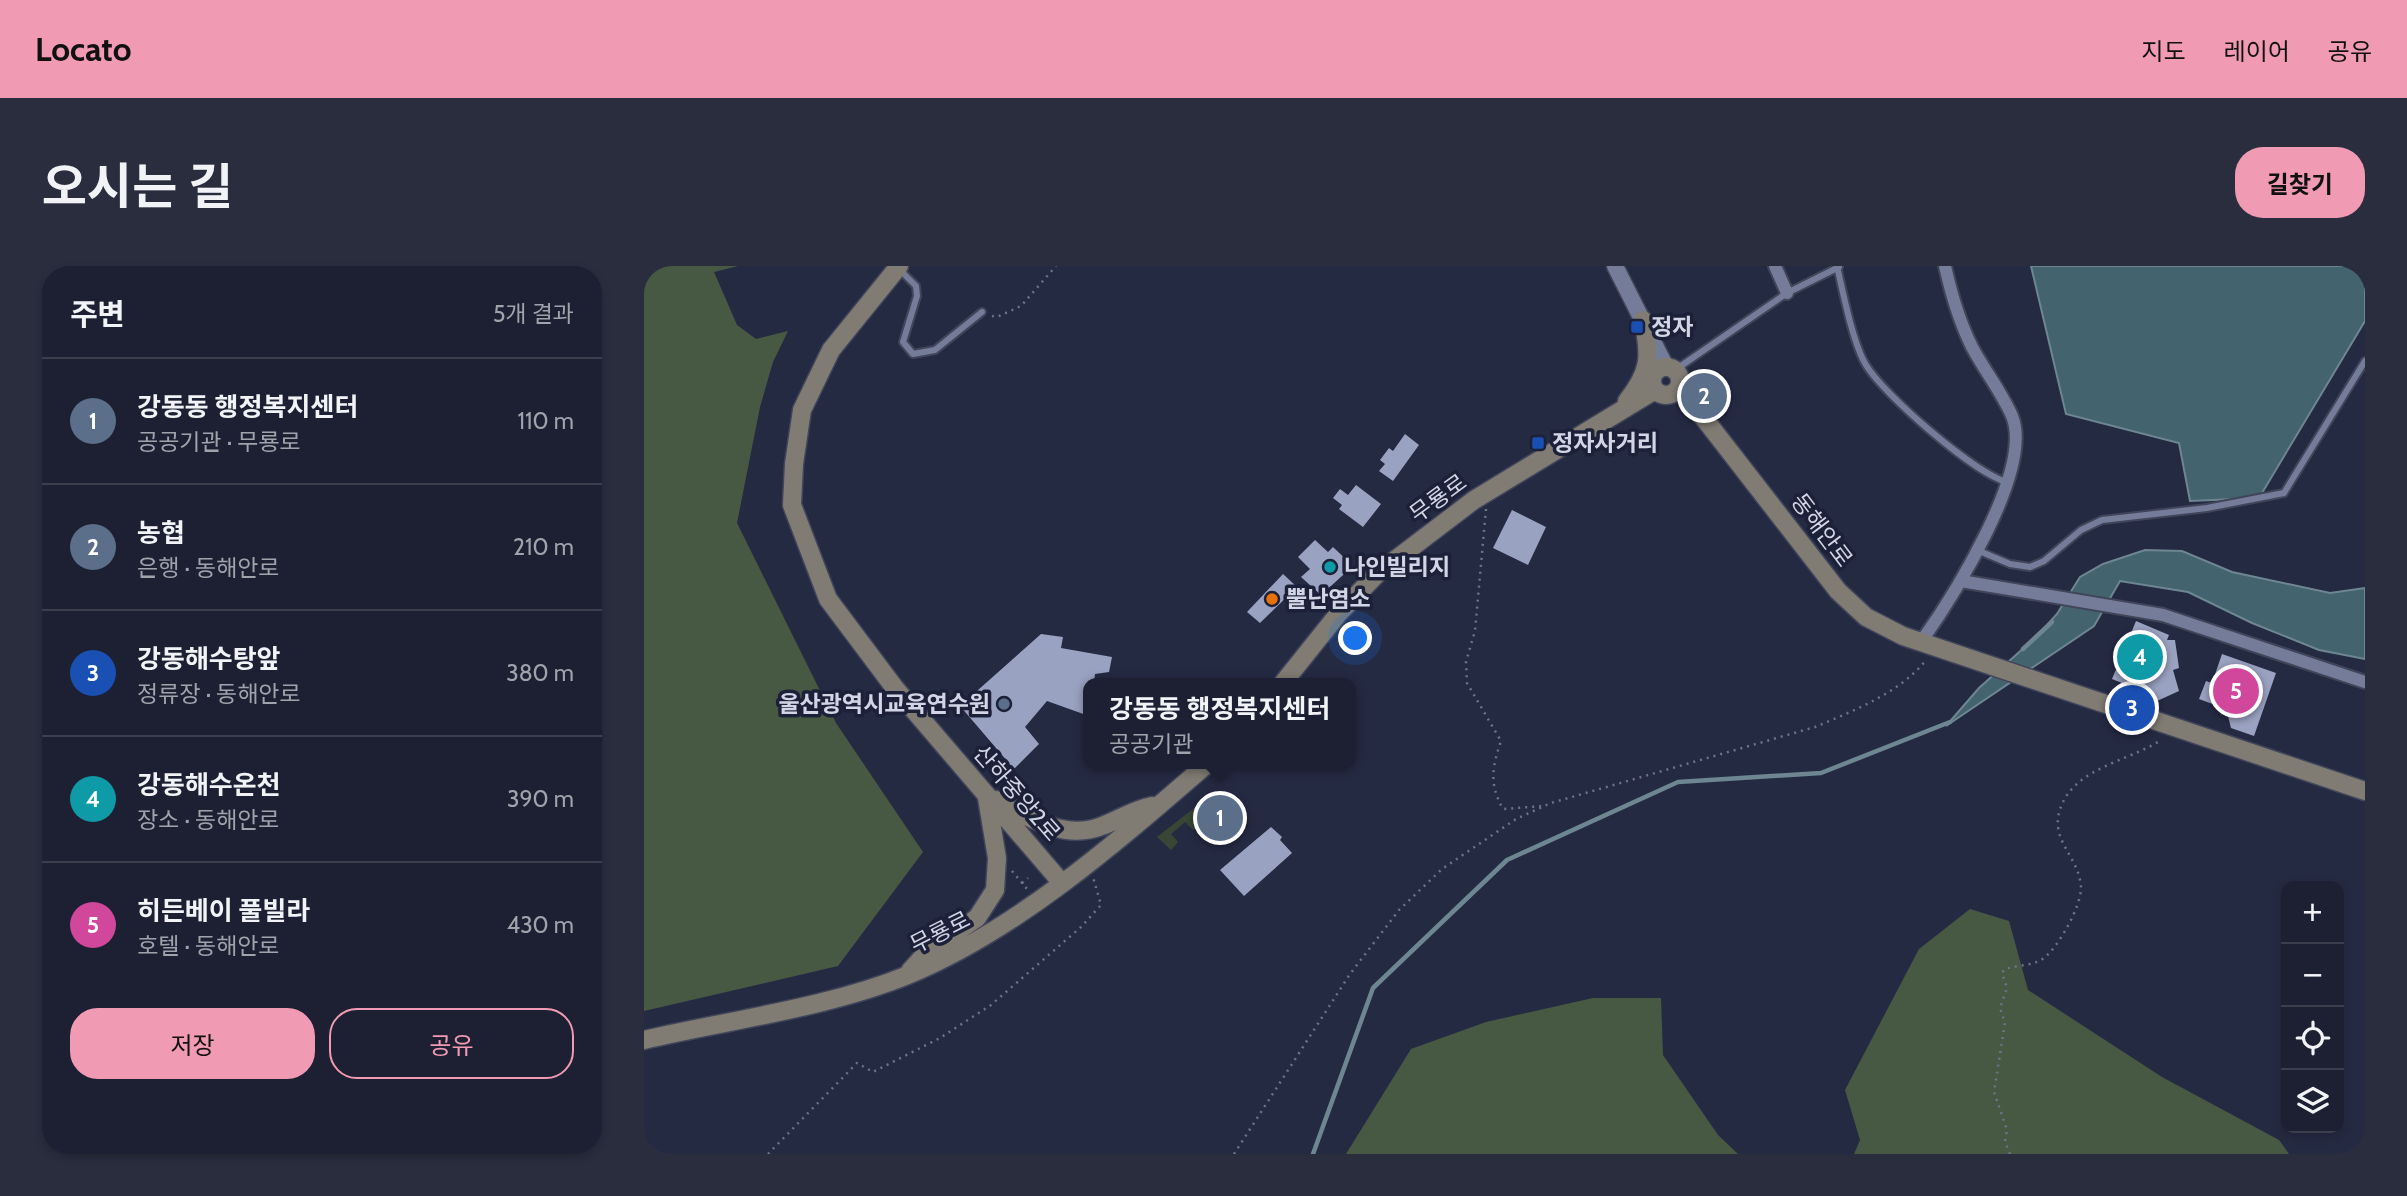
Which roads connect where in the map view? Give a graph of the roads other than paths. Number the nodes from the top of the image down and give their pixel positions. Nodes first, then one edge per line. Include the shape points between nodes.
1 (1615, 266) edge
2 (1775, 266) edge
3 (1945, 266) edge
4 (899, 267) edge
5 (1839, 267) edge
6 (1787, 293) junction
7 (982, 312) road end
8 (1643, 320) junction
9 (2365, 361) edge
10 (1674, 374) junction
11 (1620, 411) junction
12 (2007, 482) junction
13 (1977, 550) junction
14 (1961, 581) junction
15 (1929, 645) junction
16 (1287, 678) edge
17 (2365, 682) edge
18 (1201, 769) edge
19 (2365, 791) edge
20 (986, 795) junction
21 (1157, 805) junction
22 (1062, 882) junction
23 (905, 976) junction
24 (644, 1040) edge

1 - 8 street, 동해안로
2 - 6 street
3 - 12 street via 1967,336 2015,427 2015,458
4 - 7 lane via 916,286 903,342 913,354 935,350
4 - 20 main road, 산하중앙2로 via 831,350 802,410 792,505 828,599 894,687
5 - 6 lane
5 - 12 lane via 1855,343 1867,367 1941,439 1992,478
6 - 10 lane
8 - 10 street, 동해안로
8 - 11 main road via 1647,368 1643,381
9 - 13 lane via 2284,493 2207,508 2102,520 2030,567
10 - 11 main road, 무룡로 via 1668,395 1654,390
10 - 15 main road, 동해안로 via 1846,599 1879,625
11 - 16 main road, 무룡로 via 1488,492 1378,573
12 - 13 street
13 - 14 street
14 - 15 street
14 - 17 street via 2163,615
15 - 19 main road, 동해안로
18 - 21 main road, 무룡로
20 - 21 main road via 1040,822 1070,830 1101,826 1130,810
20 - 22 main road, 산하중앙2로
20 - 23 main road via 997,858 995,890 977,918 928,951
21 - 22 main road, 무룡로
22 - 23 main road, 무룡로 via 985,937
23 - 24 main road, 무룡로 via 833,998

